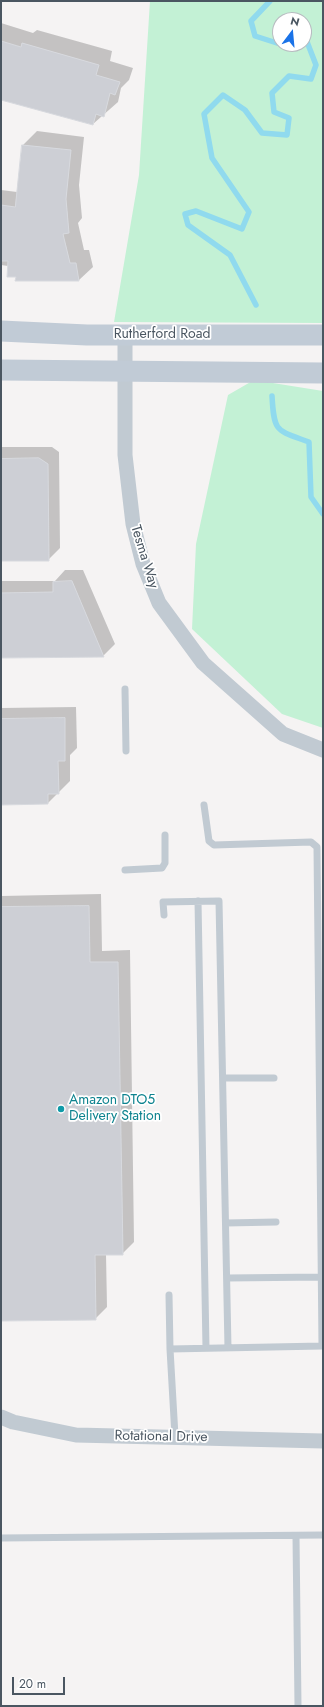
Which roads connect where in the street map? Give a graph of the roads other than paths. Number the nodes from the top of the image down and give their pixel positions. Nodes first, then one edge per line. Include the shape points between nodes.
1 (1, 331) edge
2 (125, 335) junction
3 (323, 335) edge
4 (1, 370) edge
5 (125, 370) junction
6 (323, 373) edge
7 (125, 689) dead end
8 (323, 750) edge
9 (126, 751) dead end
10 (204, 805) dead end
11 (165, 835) dead end
12 (125, 870) dead end
13 (198, 901) junction
14 (164, 915) dead end
15 (224, 1078) junction
16 (274, 1078) dead end
17 (276, 1222) dead end
18 (226, 1223) junction
19 (322, 1277) junction
20 (227, 1278) junction
21 (169, 1295) dead end
22 (206, 1348) junction
23 (228, 1348) junction
24 (170, 1349) junction
25 (1, 1417) edge
26 (176, 1436) junction
27 (323, 1441) edge
28 (323, 1535) edge
29 (296, 1536) junction
30 (1, 1538) edge
31 (298, 1706) edge

1 - 2 main road, Rutherford Road
2 - 3 main road, Rutherford Road
2 - 5 street, Tesma Way
4 - 5 main road
5 - 6 main road
5 - 8 street, Tesma Way via 125,455 133,524 143,564 159,603 204,663 283,734
7 - 9 lane
10 - 19 lane via 209,841 214,845 311,842 317,846
11 - 12 lane via 165,863 162,868
13 - 14 lane via 163,902
13 - 15 lane via 220,901
13 - 22 lane
15 - 16 lane
15 - 18 lane
17 - 18 lane
18 - 20 lane
19 - 20 lane
19 - 23 lane via 322,1346
20 - 23 lane
21 - 24 lane
22 - 23 lane
22 - 24 lane
24 - 26 lane
25 - 26 street, Rotational Drive via 13,1422 76,1435
26 - 27 street, Rotational Drive
28 - 29 lane
29 - 30 lane
29 - 31 lane

